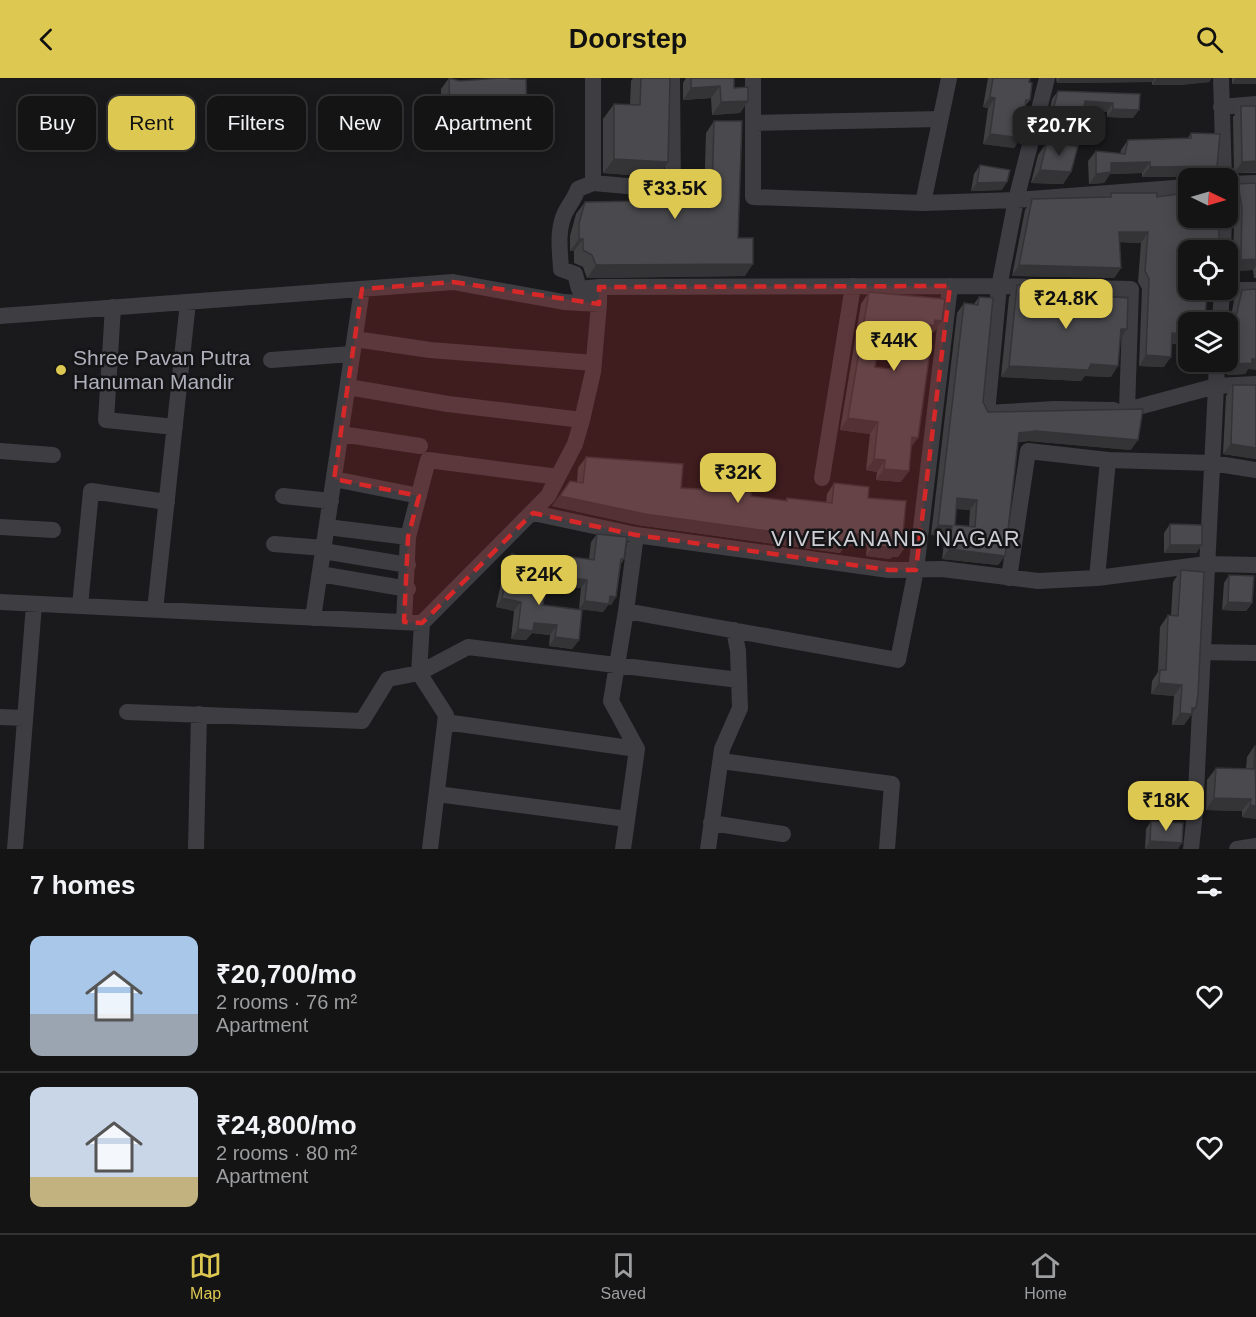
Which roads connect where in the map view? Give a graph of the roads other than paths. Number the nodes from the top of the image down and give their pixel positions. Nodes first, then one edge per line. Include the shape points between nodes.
1 (593, 78) edge
2 (672, 78) edge
3 (753, 78) edge
4 (949, 78) edge
5 (1047, 78) edge
6 (1221, 78) edge
7 (1256, 104) edge
8 (1221, 107) junction
9 (940, 119) junction
10 (753, 123) junction
11 (1224, 168) edge
12 (593, 183) junction
13 (1256, 183) edge
14 (1238, 184) edge
15 (1178, 188) edge
16 (1016, 200) junction
17 (923, 203) junction
18 (853, 286) junction
19 (950, 286) junction
20 (599, 287) junction
21 (999, 287) junction
22 (362, 289) junction
23 (1238, 290) edge
24 (1256, 290) edge
25 (188, 302) junction
26 (599, 304) junction
27 (114, 307) junction
28 (0, 316) edge
29 (354, 346) junction
30 (271, 360) dead end
31 (594, 363) junction
32 (1217, 372) edge
33 (1256, 384) edge
34 (1216, 386) junction
35 (348, 387) junction
36 (1127, 410) junction
37 (582, 420) junction
38 (175, 427) junction
39 (341, 434) junction
40 (420, 446) dead end
41 (0, 451) edge
42 (53, 455) dead end
43 (1108, 460) junction
44 (1212, 463) junction
45 (1256, 470) edge
46 (558, 477) junction
47 (822, 478) dead end
48 (334, 479) junction
49 (284, 496) dead end
50 (419, 496) junction
51 (331, 501) junction
52 (167, 502) junction
53 (533, 513) junction
54 (0, 526) edge
55 (327, 527) junction
56 (53, 530) dead end
57 (636, 535) junction
58 (408, 537) junction
59 (274, 544) dead end
60 (323, 550) junction
61 (1207, 564) junction
62 (408, 565) junction
63 (1256, 565) edge
64 (916, 570) junction
65 (320, 574) junction
66 (1009, 578) junction
67 (1097, 578) junction
68 (408, 589) junction
69 (0, 602) edge
70 (34, 604) junction
71 (80, 606) junction
72 (156, 610) junction
73 (626, 611) junction
74 (313, 618) junction
75 (404, 622) junction
76 (422, 623) junction
77 (734, 630) junction
78 (1203, 652) junction
79 (1256, 653) edge
80 (618, 664) junction
81 (419, 673) junction
82 (739, 680) junction
83 (127, 712) dead end
84 (199, 714) junction
85 (0, 717) edge
86 (24, 718) junction
87 (446, 718) junction
88 (637, 748) junction
89 (721, 762) junction
90 (437, 794) junction
91 (627, 819) junction
92 (711, 823) junction
93 (783, 834) dead end
94 (1256, 846) edge
95 (15, 849) edge
96 (196, 849) edge
97 (430, 849) edge
98 (623, 849) edge
99 (708, 849) edge
100 (887, 849) edge
101 (1191, 849) edge
102 (1237, 849) edge

1 - 12 street
2 - 12 street via 673,190
3 - 10 street
4 - 9 street
5 - 16 street
6 - 8 street
7 - 8 street
8 - 11 street
9 - 10 street
9 - 17 street
10 - 17 street via 753,197
12 - 20 street via 578,189 566,211 559,231 561,269 575,274 579,289
13 - 14 street
15 - 16 street
16 - 17 street
16 - 21 street
18 - 19 street
18 - 20 street
18 - 47 street
19 - 21 street
19 - 64 street
20 - 26 street
21 - 36 street via 1131,289
21 - 36 street via 987,412
22 - 25 street
22 - 26 street via 453,282 564,302
22 - 29 street
23 - 24 street
25 - 27 street
25 - 38 street
26 - 31 street
27 - 28 street
27 - 38 street via 106,420
29 - 30 street
29 - 31 street
29 - 35 street
31 - 37 street
32 - 34 street
33 - 34 street
34 - 36 street
34 - 44 street
35 - 37 street
35 - 39 street
37 - 46 street
38 - 52 street
39 - 40 street
39 - 48 street
41 - 42 street
43 - 44 street
43 - 66 street via 1028,451
43 - 67 street
44 - 45 street
44 - 61 street
46 - 50 street via 428,460
46 - 53 street
48 - 50 street
48 - 51 street
49 - 51 street
50 - 58 street
51 - 55 street
52 - 71 street via 91,491
52 - 72 street
53 - 57 street
53 - 76 street
54 - 56 street
55 - 58 street
55 - 60 street
57 - 64 street via 889,570
57 - 73 street
58 - 62 street
59 - 60 street
60 - 62 street
60 - 65 street
61 - 63 street
61 - 67 street
61 - 78 street
62 - 68 street
64 - 66 street via 942,569
64 - 77 street via 898,660
65 - 68 street
65 - 74 street
66 - 67 street
68 - 75 street
69 - 70 street
70 - 71 street
70 - 86 street
71 - 72 street
72 - 74 street
73 - 77 street
73 - 80 street
74 - 75 street
75 - 76 street
76 - 81 street
77 - 82 street
78 - 79 street
78 - 101 street
80 - 81 street via 468,647
80 - 82 street
80 - 88 street via 612,702
81 - 84 street via 388,679 362,721
81 - 87 street
82 - 89 street via 741,708
83 - 84 street
84 - 96 street
85 - 86 street
86 - 95 street
87 - 88 street
87 - 90 street
88 - 91 street
89 - 92 street
89 - 100 street via 892,784
90 - 91 street
90 - 97 street
91 - 98 street
92 - 93 street
92 - 99 street
94 - 102 street

